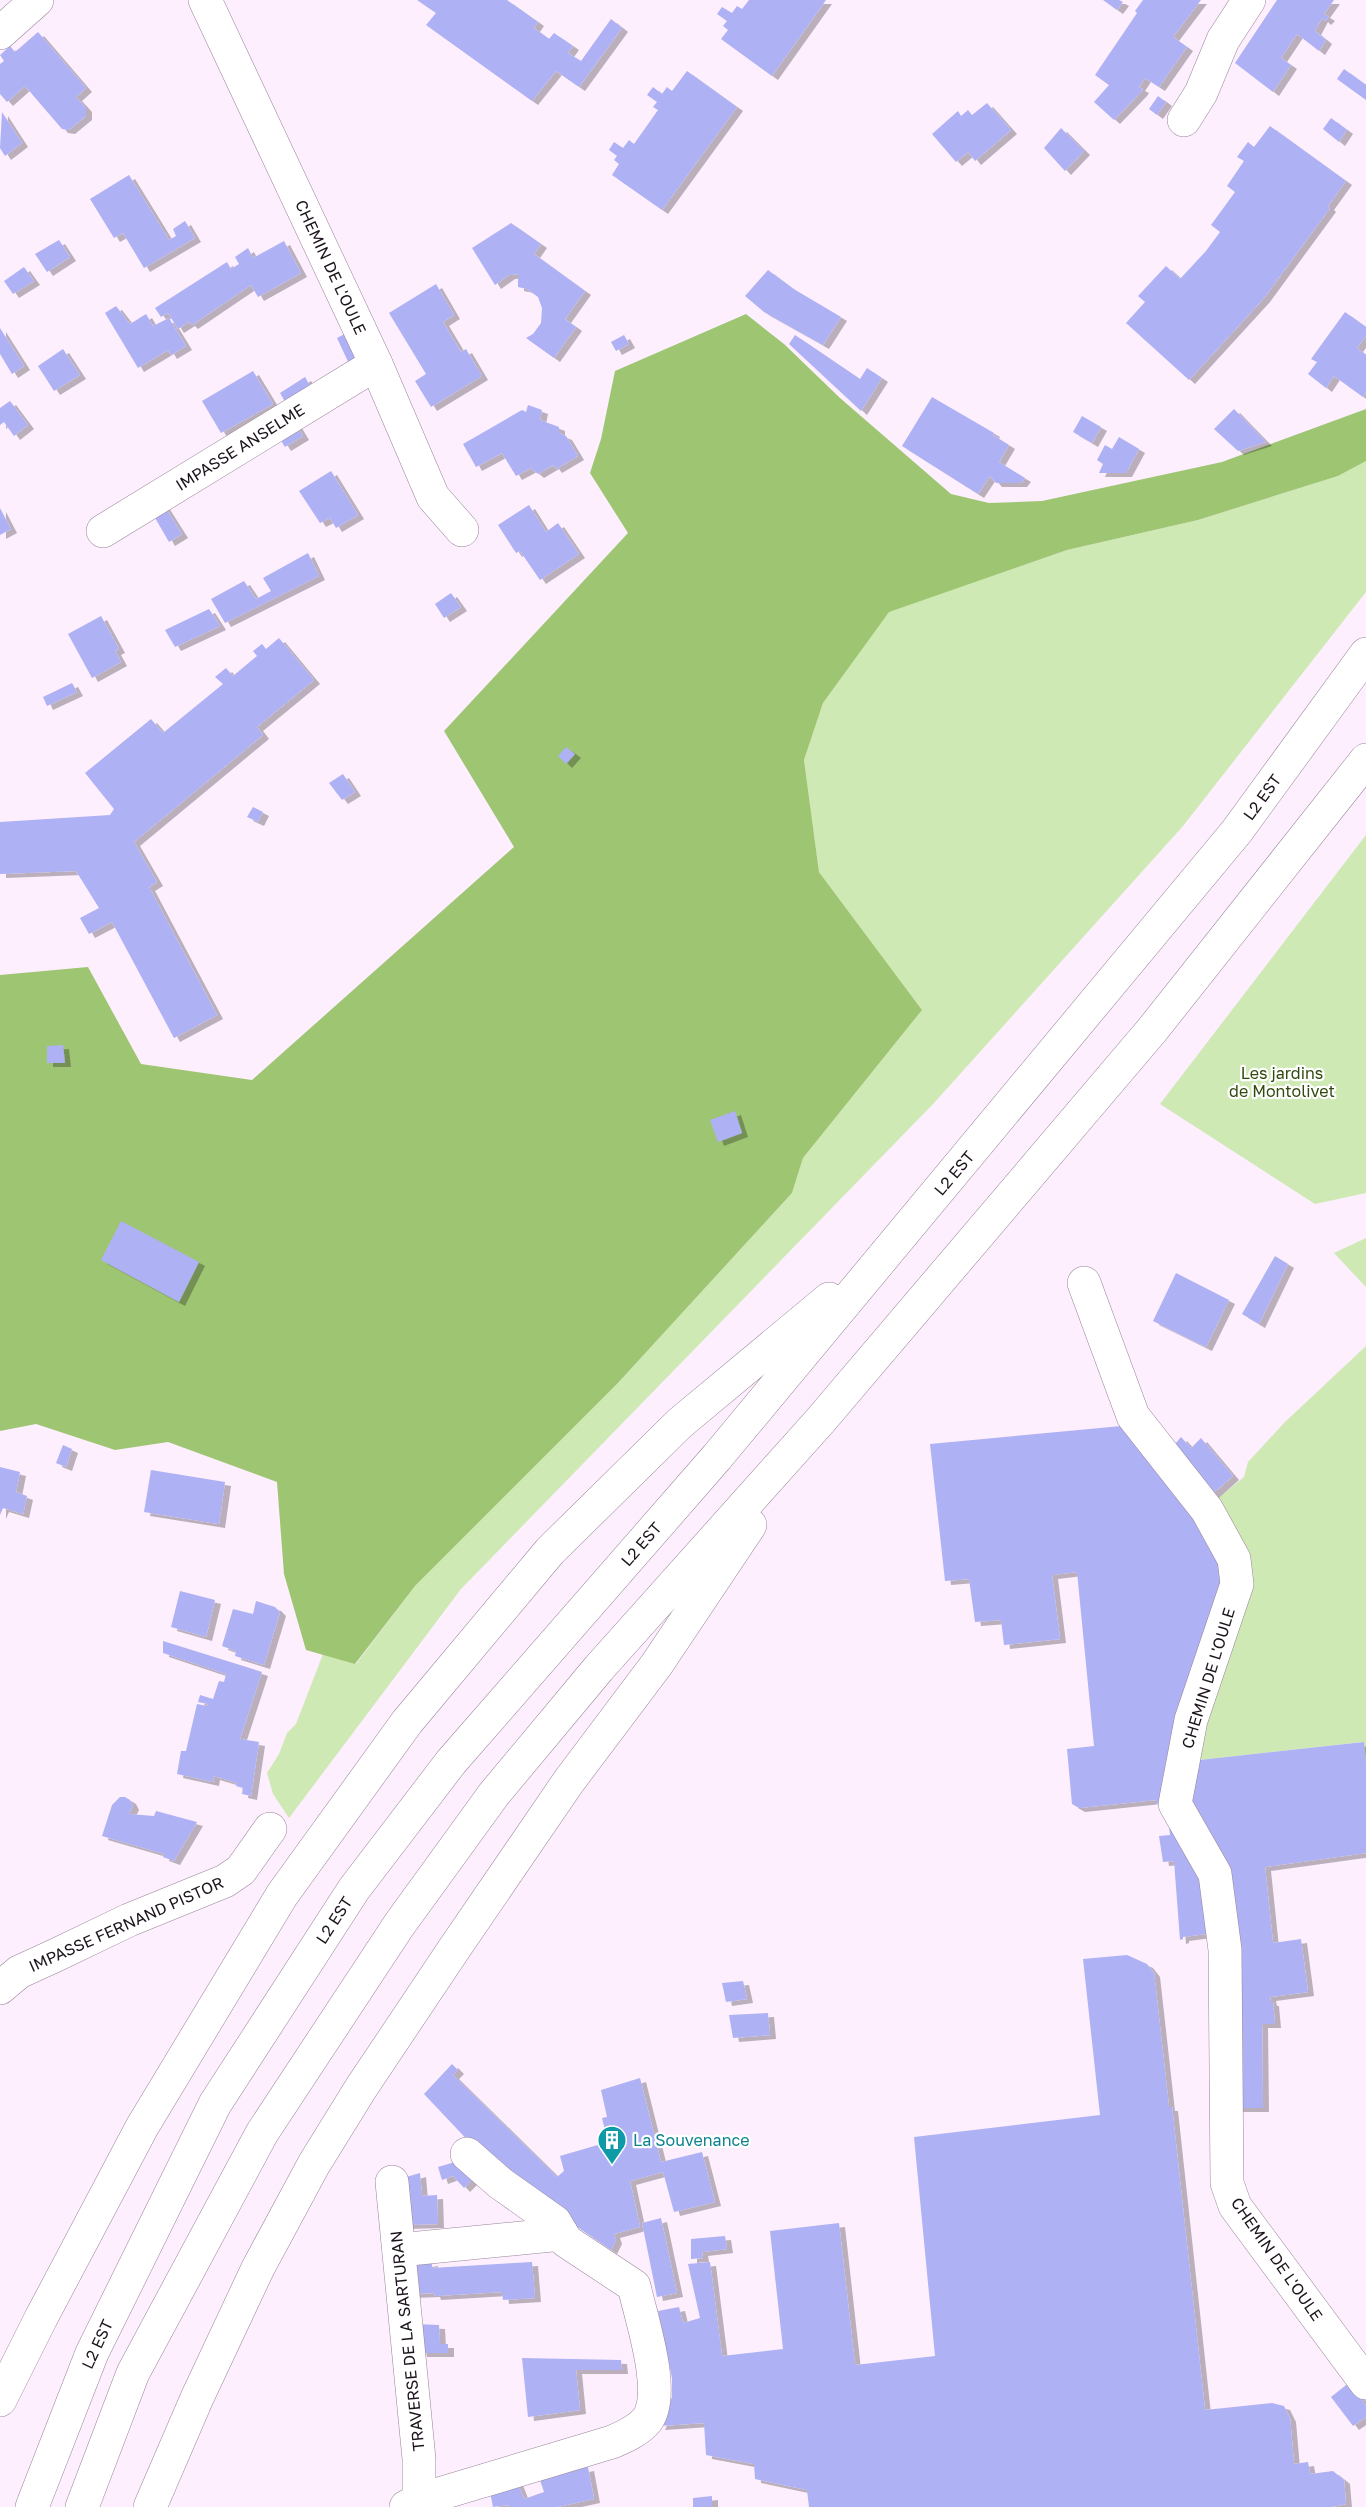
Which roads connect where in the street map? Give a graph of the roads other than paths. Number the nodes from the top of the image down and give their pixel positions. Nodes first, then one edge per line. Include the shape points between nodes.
1 (37, 0) edge
2 (205, 0) edge
3 (1249, 0) edge
4 (0, 33) edge
5 (1184, 120) dead end
6 (376, 364) junction
7 (462, 530) dead end
8 (103, 531) dead end
9 (1366, 654) edge
10 (1366, 760) edge
11 (891, 1248) junction
12 (1084, 1282) dead end
13 (820, 1421) junction
14 (270, 1829) dead end
15 (0, 1988) edge
16 (467, 2154) dead end
17 (392, 2182) dead end
18 (562, 2234) junction
19 (399, 2250) junction
20 (1366, 2383) edge
21 (0, 2400) edge
22 (413, 2504) edge
23 (32, 2507) edge
24 (82, 2507) edge
25 (150, 2507) edge

1 - 4 main road
2 - 6 main road, CHEMIN DE L'OULE
3 - 5 main road via 1223,40 1201,93
6 - 7 main road, CHEMIN DE L'OULE via 433,496
6 - 8 main road, IMPASSE ANSELME
9 - 11 main road, L2 EST via 1237,831
10 - 13 main road via 1153,1029
11 - 21 main road via 680,1423 550,1551 407,1722 282,1895 148,2117
11 - 23 main road, L2 EST via 717,1457 451,1762 354,1889 215,2104 92,2353
12 - 20 main road, CHEMIN DE L'OULE via 1133,1416 1207,1510 1234,1559 1237,1584 1191,1720 1175,1804 1215,1874 1217,1885 1225,1950 1227,2183 1235,2205
13 - 24 main road via 599,1668 494,1794 399,1925 262,2133 132,2373
13 - 25 main road via 657,1664 569,1781 473,1921 314,2164 253,2279
14 - 15 main road, IMPASSE FERNAND PISTOR via 241,1870 225,1881 129,1920 19,1972
16 - 18 main road via 555,2222
17 - 19 main road, TRAVERSE DE LA SARTURAN
18 - 19 main road
18 - 22 main road via 566,2241 634,2286 656,2383 654,2406 647,2420 612,2442
19 - 22 main road, TRAVERSE DE LA SARTURAN via 419,2459

